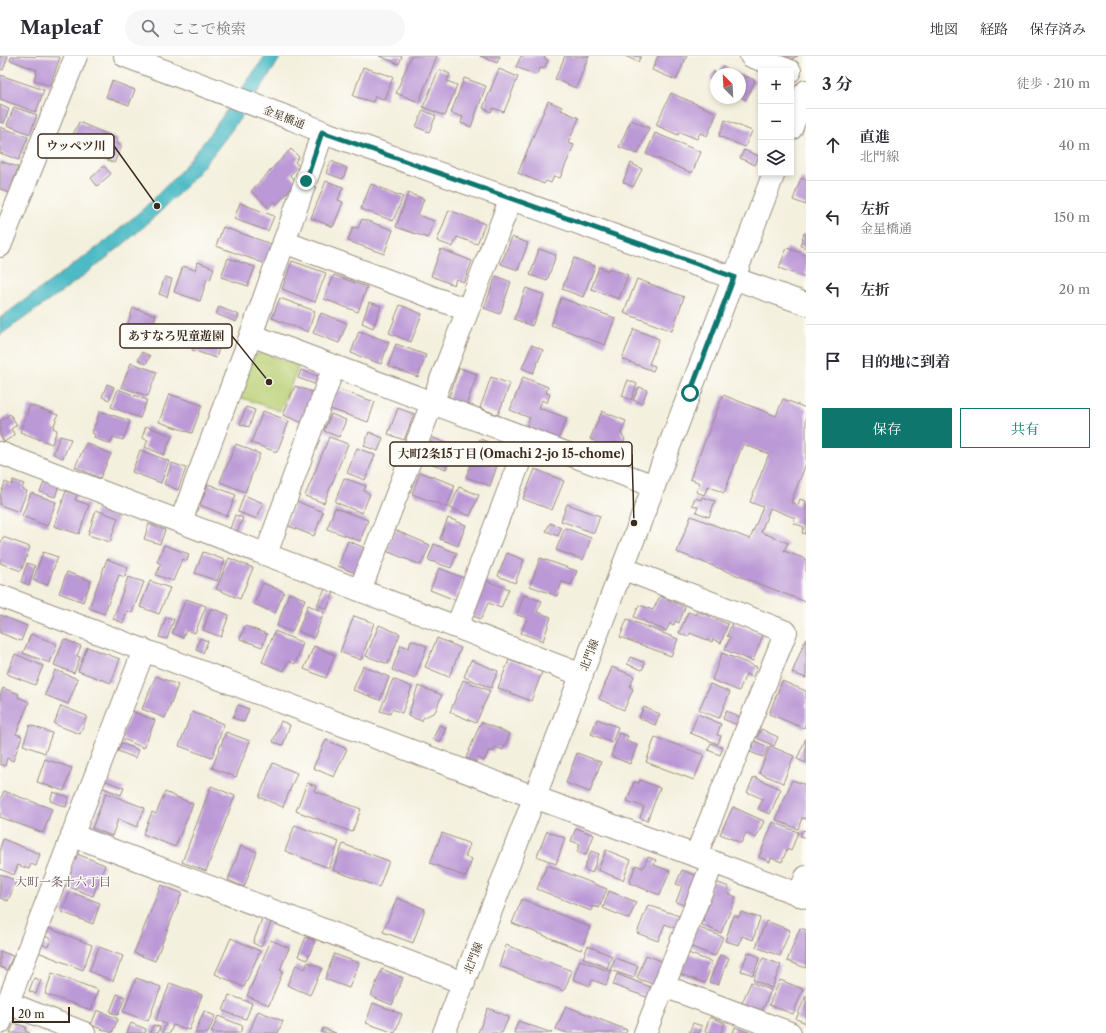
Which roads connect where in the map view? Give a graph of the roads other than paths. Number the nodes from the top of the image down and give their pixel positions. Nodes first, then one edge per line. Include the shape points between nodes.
1 (76, 56) edge
2 (125, 56) edge
3 (751, 56) edge
4 (782, 68) edge
5 (794, 72) edge
6 (806, 77) edge
7 (806, 91) edge
8 (794, 121) edge
9 (322, 132) junction
10 (773, 176) edge
11 (510, 198) junction
12 (284, 242) junction
13 (0, 246) edge
14 (734, 277) junction
15 (806, 304) edge
16 (467, 310) junction
17 (251, 335) junction
18 (334, 366) junction
19 (431, 402) junction
20 (528, 439) junction
21 (0, 453) edge
22 (654, 486) junction
23 (181, 521) junction
24 (266, 554) junction
25 (622, 568) junction
26 (360, 590) junction
27 (0, 596) edge
28 (457, 627) junction
29 (144, 650) junction
30 (582, 675) junction
31 (534, 797) junction
32 (72, 835) junction
33 (705, 858) junction
34 (804, 890) edge
35 (464, 983) junction
36 (664, 986) junction
37 (8, 1003) junction
38 (0, 1023) edge
39 (84, 1033) edge
40 (444, 1033) edge
41 (645, 1033) edge
42 (790, 1033) edge

1 - 13 street
2 - 9 street, 金星橋通
3 - 4 street
5 - 6 street
7 - 8 street
9 - 11 street, 金星橋通
9 - 12 street
10 - 14 street, 北門線
11 - 14 street, 金星橋通
11 - 16 street
12 - 16 street
12 - 17 street
14 - 15 street, 金星橋通
14 - 22 street, 北門線
16 - 19 street
17 - 18 street
17 - 23 street
18 - 19 street
18 - 24 street
19 - 20 street
19 - 26 street
20 - 22 street
20 - 28 street
21 - 23 street
22 - 25 street, 北門線
23 - 24 street
24 - 26 street
25 - 30 street, 北門線
25 - 33 street via 786,632
26 - 28 street
27 - 29 street
28 - 30 street
29 - 31 street
29 - 32 street
30 - 31 street, 北門線
31 - 33 street
31 - 35 street, 北門線
32 - 35 street
32 - 37 street
33 - 34 street
33 - 36 street
35 - 40 street, 北門線
36 - 41 street
36 - 42 street
37 - 38 street
37 - 39 street

